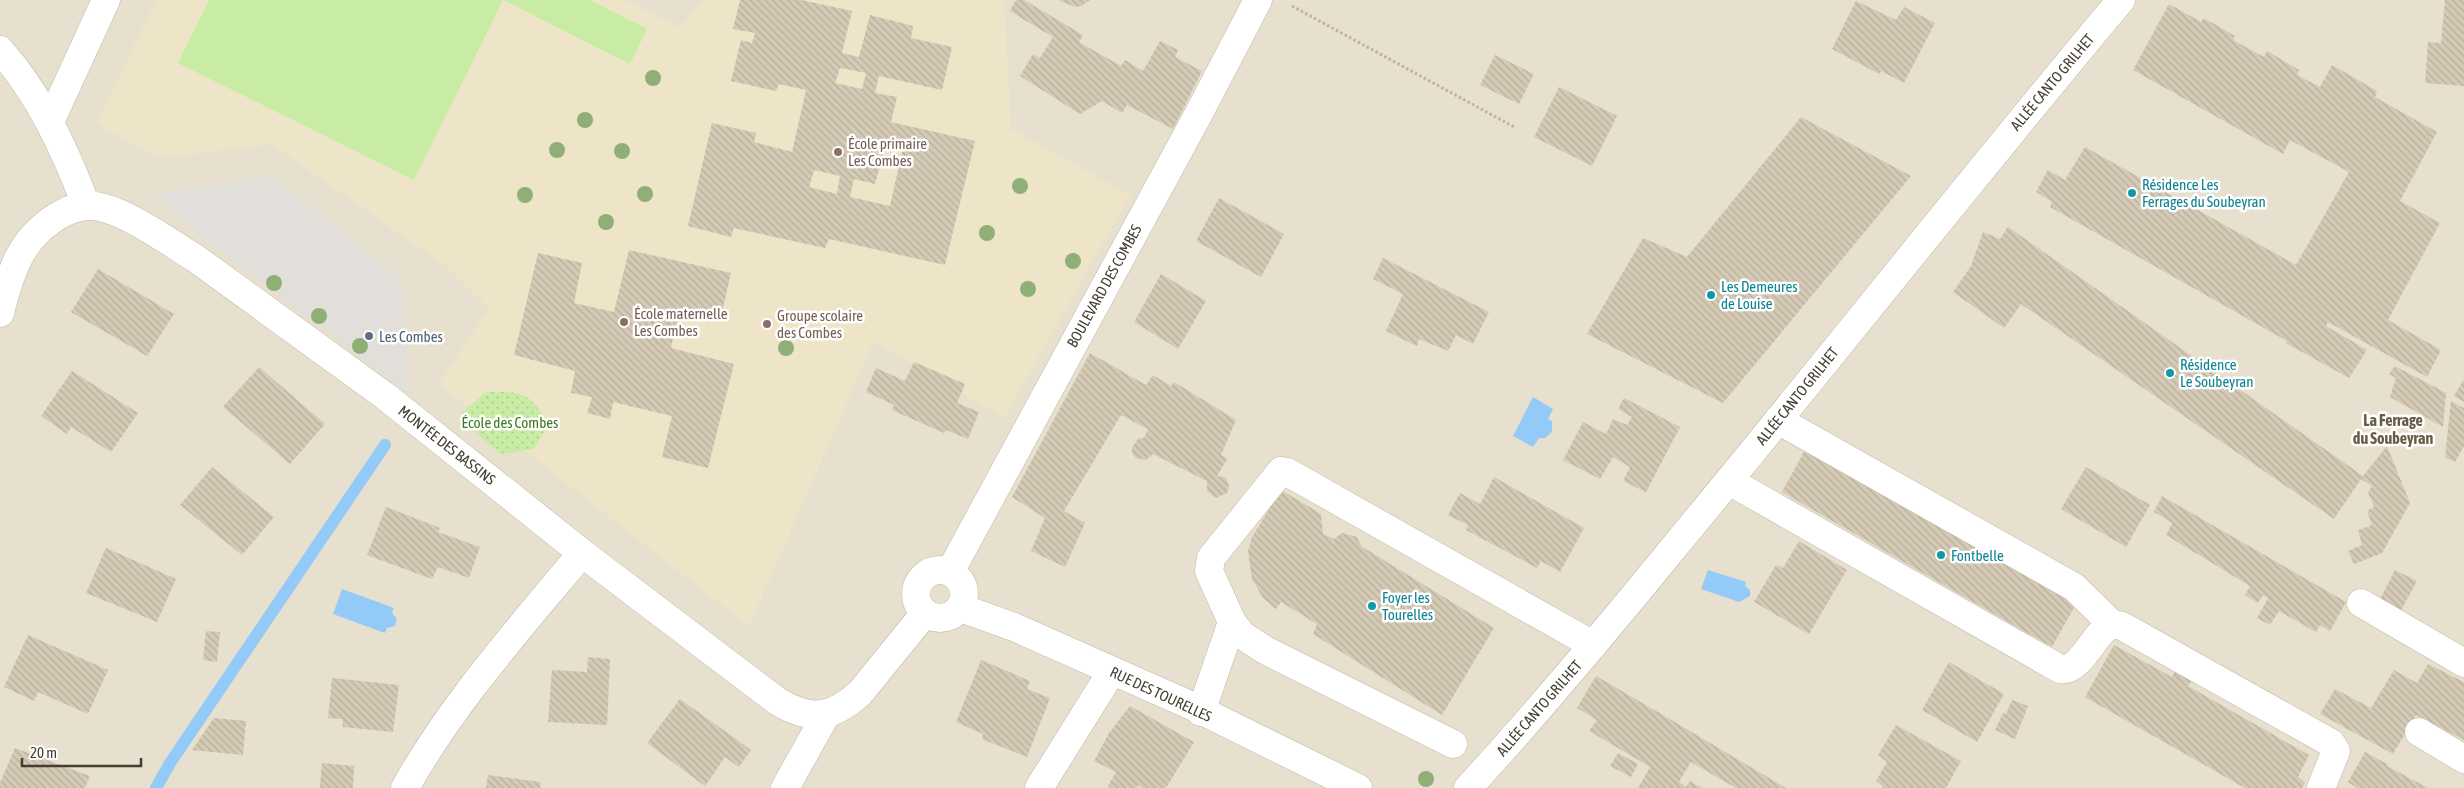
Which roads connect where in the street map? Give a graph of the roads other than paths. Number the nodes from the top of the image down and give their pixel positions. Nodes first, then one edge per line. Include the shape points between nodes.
1 (106, 0) edge
2 (1258, 0) edge
3 (2119, 0) edge
4 (0, 50) edge
5 (50, 122) junction
6 (86, 205) junction
7 (0, 313) edge
8 (1778, 420) junction
9 (1729, 481) junction
10 (582, 553) junction
11 (950, 572) junction
12 (2361, 603) dead end
13 (961, 608) junction
14 (925, 613) junction
15 (1232, 622) junction
16 (2112, 624) junction
17 (1593, 645) junction
18 (2464, 663) edge
19 (1112, 671) junction
20 (1201, 712) junction
21 (827, 713) junction
22 (2419, 732) dead end
23 (1453, 744) dead end
24 (2464, 759) edge
25 (405, 788) edge
26 (785, 788) edge
27 (1039, 788) edge
28 (1358, 788) edge
29 (1468, 788) edge
30 (2321, 788) edge

1 - 5 street
2 - 11 street, BOULEVARD DES COMBES
3 - 8 street, ALLÉE CANTO GRILHET
4 - 5 street via 26,83
5 - 6 street
6 - 7 street via 51,220 26,244 7,284
6 - 10 street, MONTÉE DES BASSINS via 113,211 168,240 194,258 386,396
8 - 9 street, ALLÉE CANTO GRILHET
8 - 16 street via 2074,587
9 - 16 street via 2060,669 2076,663 2104,628
9 - 17 street, ALLÉE CANTO GRILHET
10 - 21 street, MONTÉE DES BASSINS via 777,701 803,714
10 - 25 street via 480,677 437,736
11 - 13 street via 964,587
11 - 14 street via 927,573 918,585 917,601
12 - 18 street
13 - 14 street via 948,618
13 - 19 street, RUE DES TOURELLES via 1014,627
14 - 21 street, MONTÉE DES BASSINS via 860,693 842,707
15 - 17 street via 1210,571 1211,558 1281,471
15 - 20 street
15 - 23 street via 1242,635 1265,650
16 - 30 street via 2122,626 2331,743 2336,751
17 - 29 street, ALLÉE CANTO GRILHET
19 - 20 street, RUE DES TOURELLES
19 - 27 street
20 - 28 street, RUE DES TOURELLES
21 - 26 street
22 - 24 street

